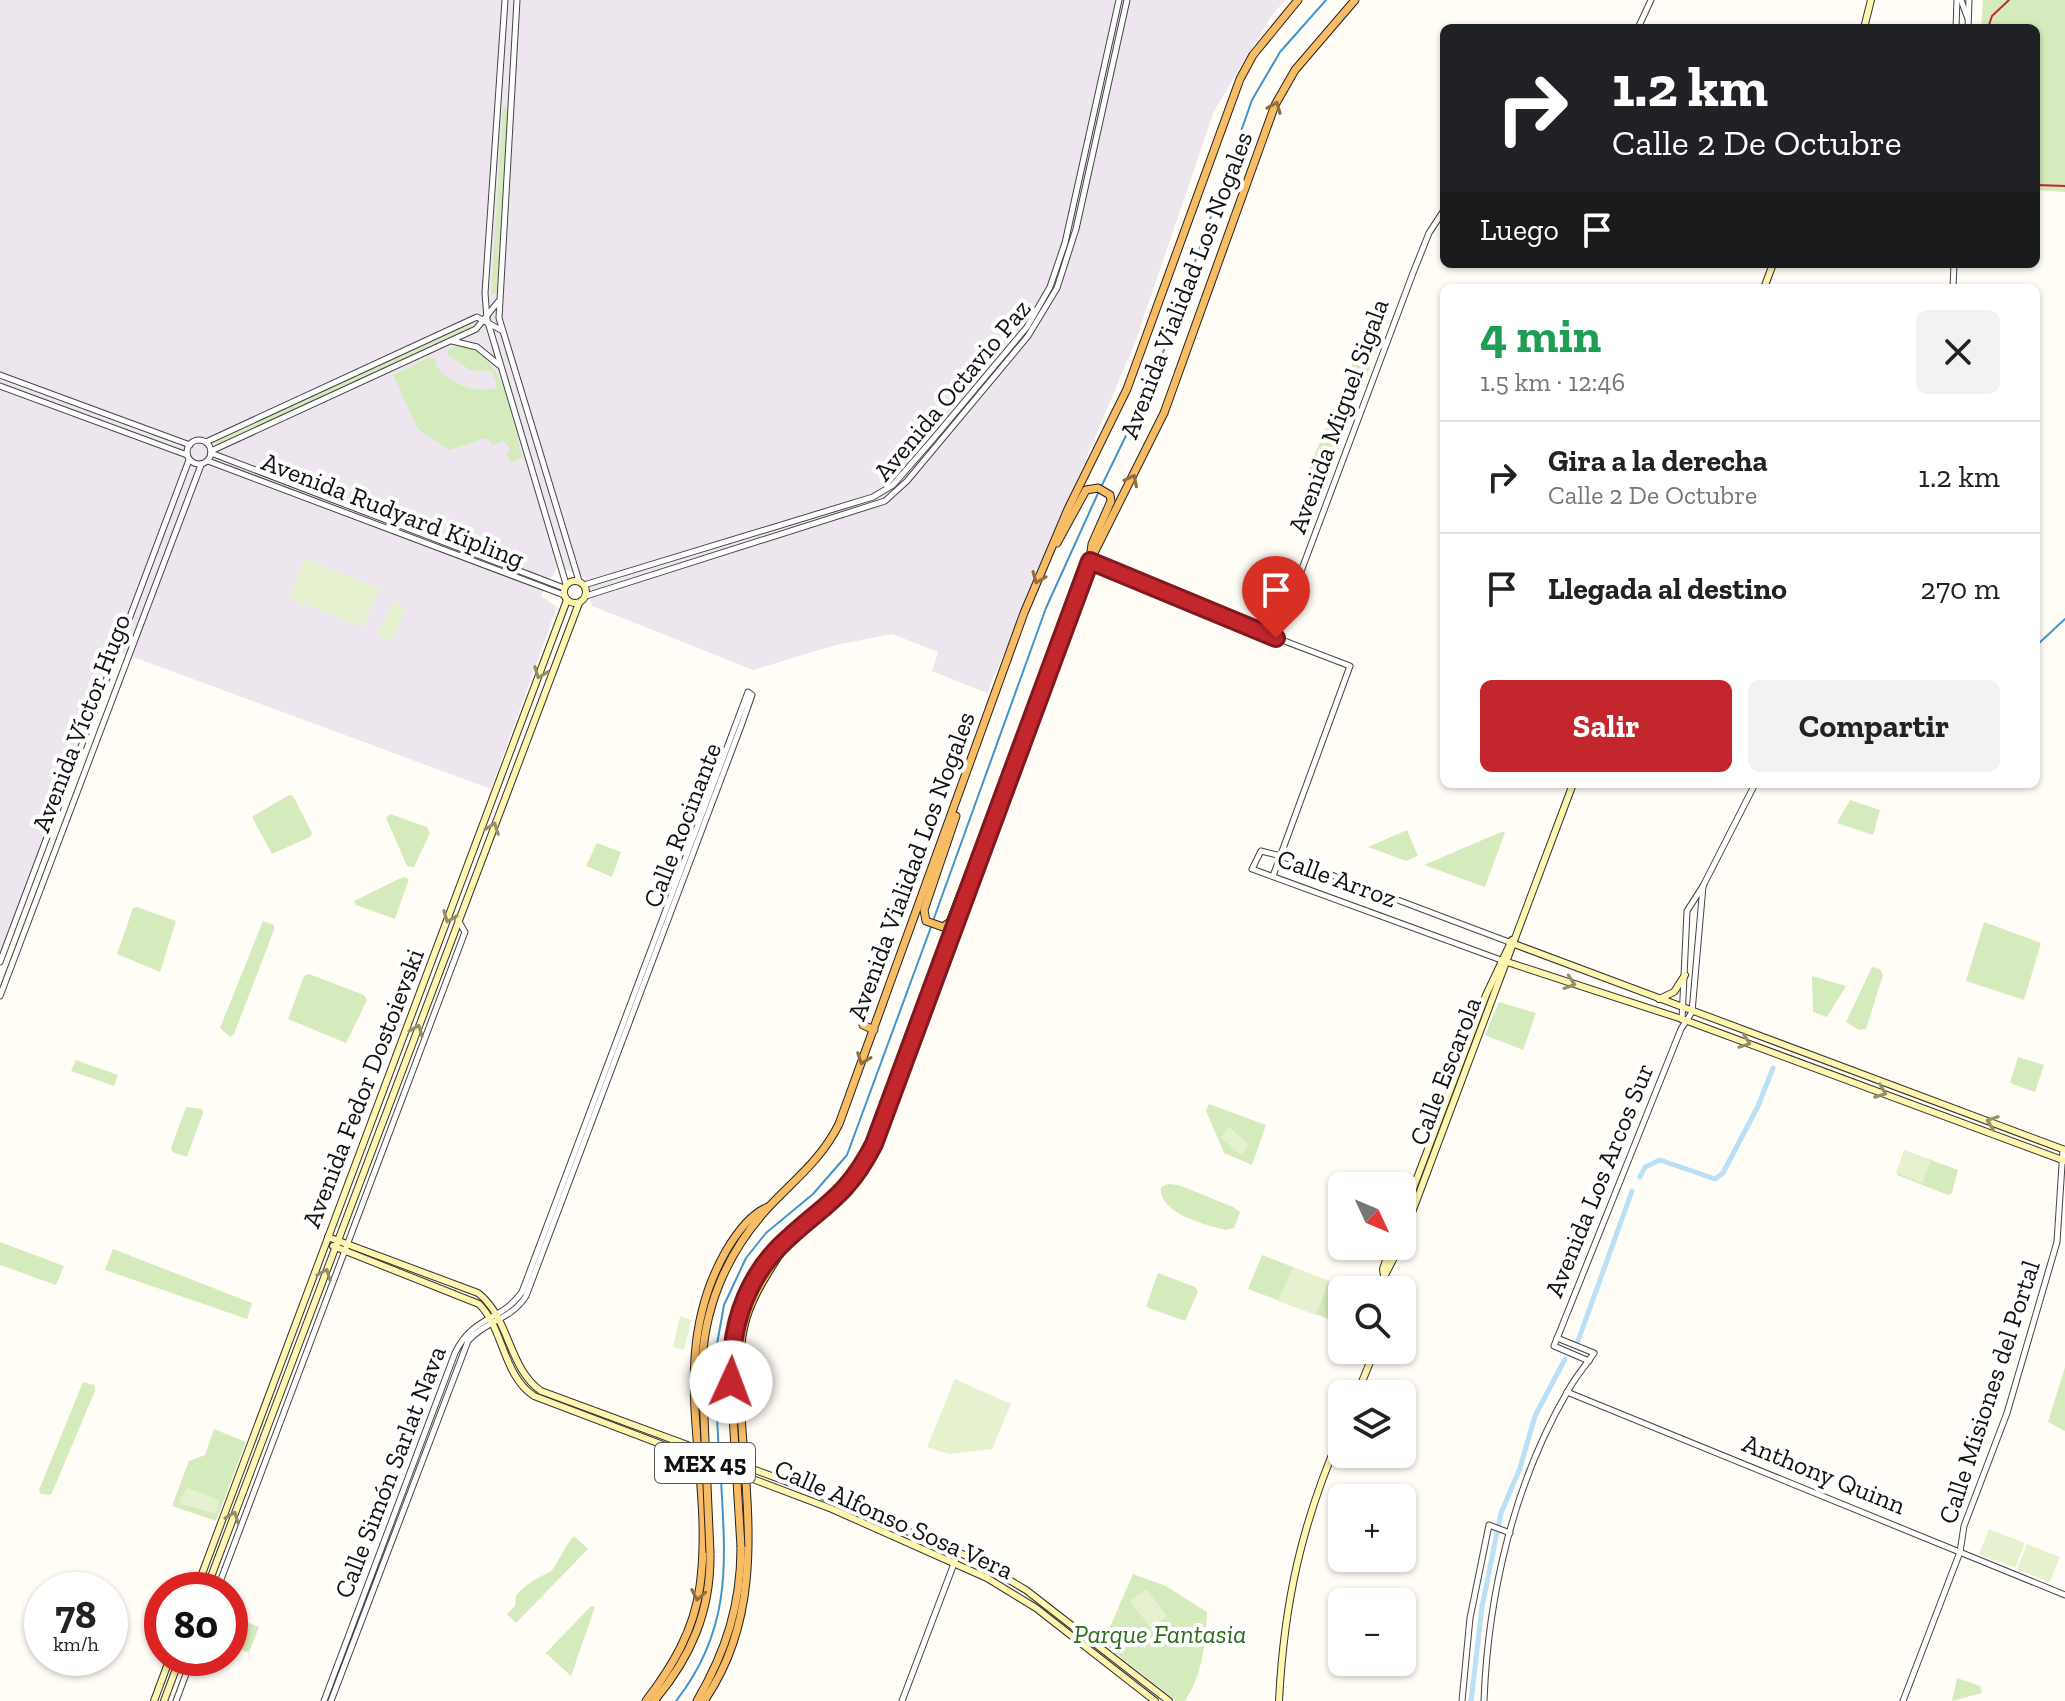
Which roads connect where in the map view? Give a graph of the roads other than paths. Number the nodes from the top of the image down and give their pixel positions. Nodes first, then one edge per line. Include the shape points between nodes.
1 (505, 0) edge
2 (517, 0) edge
3 (1119, 0) edge
4 (1127, 0) edge
5 (1298, 0) edge
6 (1355, 0) edge
7 (1651, 0) edge
8 (1871, 0) edge
9 (1959, 0) edge
10 (1969, 0) edge
11 (1968, 20) junction
12 (1640, 24) edge
13 (1865, 24) edge
14 (1956, 24) edge
15 (1968, 24) edge
16 (1440, 216) edge
17 (498, 302) junction
18 (487, 319) junction
19 (502, 330) junction
20 (451, 341) junction
21 (500, 366) junction
22 (0, 375) edge
23 (0, 386) edge
24 (206, 442) junction
25 (190, 445) junction
26 (211, 452) junction
27 (188, 457) junction
28 (204, 463) junction
29 (1047, 555) junction
30 (1090, 561) junction
31 (143, 581) junction
32 (582, 583) junction
33 (155, 585) junction
34 (565, 592) junction
35 (586, 596) junction
36 (579, 603) junction
37 (1276, 638) junction
38 (749, 693) dead end
39 (964, 779) junction
40 (1005, 787) junction
41 (1572, 788) edge
42 (1753, 788) edge
43 (1281, 856) junction
44 (1273, 876) junction
45 (1703, 886) junction
46 (458, 920) junction
47 (1512, 943) junction
48 (0, 962) edge
49 (1505, 962) junction
50 (646, 969) joint
51 (1685, 975) junction
52 (0, 996) edge
53 (1657, 1000) junction
54 (1685, 1008) junction
55 (1692, 1012) junction
56 (1685, 1020) junction
57 (863, 1025) dead end
58 (874, 1030) junction
59 (2064, 1149) edge
60 (2064, 1161) edge
61 (1416, 1183) edge
62 (1416, 1201) edge
63 (770, 1206) junction
64 (789, 1239) junction
65 (327, 1240) junction
66 (336, 1244) junction
67 (346, 1247) junction
68 (1388, 1260) edge
69 (1392, 1260) edge
70 (1386, 1270) junction
71 (1384, 1276) edge
72 (495, 1319) junction
73 (1557, 1338) junction
74 (1589, 1361) junction
75 (1567, 1392) junction
76 (700, 1453) junction
77 (745, 1466) junction
78 (1328, 1466) edge
79 (747, 1476) junction
80 (787, 1482) junction
81 (784, 1490) junction
82 (1507, 1532) junction
83 (1960, 1552) junction
84 (958, 1553) junction
85 (954, 1563) junction
86 (203, 1572) edge
87 (213, 1572) edge
88 (224, 1572) edge
89 (2065, 1595) edge
90 (163, 1676) edge
91 (173, 1676) edge
92 (185, 1676) edge
93 (154, 1701) edge
94 (164, 1701) edge
95 (176, 1701) edge
96 (324, 1701) edge
97 (331, 1701) edge
98 (646, 1701) edge
99 (654, 1701) edge
100 (697, 1701) edge
101 (704, 1701) edge
102 (902, 1701) edge
103 (1155, 1701) edge
104 (1169, 1701) edge
105 (1279, 1701) edge
106 (1462, 1701) edge
107 (1484, 1701) edge
108 (1903, 1701) edge

1 - 18 street
2 - 17 street
3 - 32 street, Avenida Octavio Paz via 1065,243 1050,287 1027,327 900,478 873,497
4 - 35 street, Avenida Octavio Paz via 1076,229 1057,288 1028,336 907,481 874,504
5 - 29 highway, Avenida Vialidad Los Nogales / MEX 45 via 1240,79 1127,389
30 -> 6 highway, Avenida Vialidad Los Nogales / MEX 45 via 1164,413 1275,105 1295,70
7 - 12 street
8 - 13 main road
9 - 11 street
9 - 14 street
10 - 11 street
11 - 15 street
16 - 37 street, Avenida Miguel Sigala via 1401,302
17 - 18 street
17 - 19 street
18 - 19 street
18 - 20 street
18 - 21 street
18 - 24 street via 469,320
19 - 32 street
20 - 21 street via 477,347
20 - 26 street
21 - 34 street
22 - 25 street
23 - 27 street
24 - 25 street
24 - 26 street
25 - 27 street
26 - 28 street
26 - 34 street, Avenida Rudyard Kipling
27 - 28 street
27 - 31 street, Avenida Víctor Hugo
28 - 33 street, Avenida Víctor Hugo
28 - 34 street, Avenida Rudyard Kipling
29 - 30 highway via 1086,490 1094,487 1110,495 1110,505
29 -> 39 highway, Avenida Vialidad Los Nogales / MEX 45
30 - 37 street
30 - 40 highway, Avenida Vialidad Los Nogales / MEX 45
31 - 33 street
31 - 48 street, Avenida Víctor Hugo
32 - 34 main road
32 - 35 main road
33 - 52 street, Avenida Víctor Hugo
34 - 36 main road
34 -> 65 main road, Avenida Fedor Dostoievski
35 - 36 main road
46 -> 36 main road, Avenida Fedor Dostoievski
37 - 43 street via 1349,664 1350,670
38 - 50 street, Calle Rocinante
39 - 40 highway via 924,910 926,921 943,927 950,922 988,818
39 - 58 highway, Avenida Vialidad Los Nogales / MEX 45
40 - 64 highway, Avenida Vialidad Los Nogales / MEX 45 via 874,1144 840,1196
41 - 47 main road
42 - 45 street
43 - 44 street
43 - 44 street, Calle Arroz via 1261,851 1255,860 1252,869
43 - 47 street, Calle Arroz
44 - 49 street, Calle Arroz
45 - 51 street via 1686,915
45 - 55 street
66 -> 46 main road, Avenida Fedor Dostoievski
46 - 67 street via 465,932
47 - 49 main road
47 - 53 main road, Calle Arroz
49 -> 56 main road, Calle Arroz
49 - 61 main road, Calle Escarola
49 - 62 main road, Calle Escarola
50 - 72 street, Calle Simón Sarlat Nava via 526,1296 520,1306
51 - 53 main road via 1674,992
51 - 54 street
53 - 54 main road, Calle Arroz
54 - 55 main road, Calle Arroz
54 - 56 street
55 - 56 street
59 -> 55 main road, Calle Arroz
56 -> 60 main road, Calle Arroz
56 - 73 street, Avenida Los Arcos Sur
57 - 58 highway
58 -> 63 highway, Avenida Vialidad Los Nogales / MEX 45 via 830,1142
59 - 60 street, Calle Misiones del Portal
60 - 83 street, Calle Misiones del Portal via 2057,1242 2048,1278 2007,1413 1964,1526
63 - 76 highway via 732,1240 700,1311 693,1371
63 - 99 highway, Avenida Vialidad Los Nogales / MEX 45, bridge via 741,1241 721,1278 707,1322 702,1372 710,1583 684,1662
64 - 77 highway via 744,1324 739,1382
64 - 100 highway, Avenida Vialidad Los Nogales / MEX 45, bridge via 748,1291 734,1333 731,1382 741,1547 733,1622
65 - 66 main road, Calle Alfonso Sosa Vera
65 - 86 main road, Avenida Fedor Dostoievski
66 - 67 main road, Calle Alfonso Sosa Vera
87 -> 66 main road, Avenida Fedor Dostoievski
67 - 72 main road, Calle Alfonso Sosa Vera via 464,1295
67 - 88 street
68 - 70 main road
69 - 70 main road
70 - 71 main road
72 - 76 main road, Calle Alfonso Sosa Vera via 524,1374 541,1391
72 - 96 street, Calle Simón Sarlat Nava via 472,1327 455,1353
72 - 97 street, Calle Simón Sarlat Nava via 468,1341
73 - 74 street, Avenida Los Arcos Sur via 1554,1346
73 - 74 street via 1594,1353
74 - 75 street
75 - 82 street
75 - 83 street, Anthony Quinn
76 - 77 main road, Calle Alfonso Sosa Vera, bridge
76 - 79 main road, Calle Alfonso Sosa Vera, bridge
76 -> 98 highway via 697,1600 682,1646
77 - 79 highway
77 - 80 main road, Calle Alfonso Sosa Vera
78 - 105 main road via 1295,1564
79 - 81 main road, Calle Alfonso Sosa Vera
79 - 101 highway via 743,1611 725,1668
80 - 81 main road
80 - 84 main road, Calle Alfonso Sosa Vera
81 - 85 main road, Calle Alfonso Sosa Vera
82 - 106 street via 1491,1526 1470,1618
82 - 107 street via 1489,1632
83 - 89 street, Anthony Quinn
83 - 108 street, Calle Misiones del Portal
84 - 85 street
84 - 104 main road, Calle Alfonso Sosa Vera via 1026,1590
85 - 102 street
85 - 103 main road, Calle Alfonso Sosa Vera via 1019,1597
90 - 93 main road
91 - 94 main road
92 - 95 street

